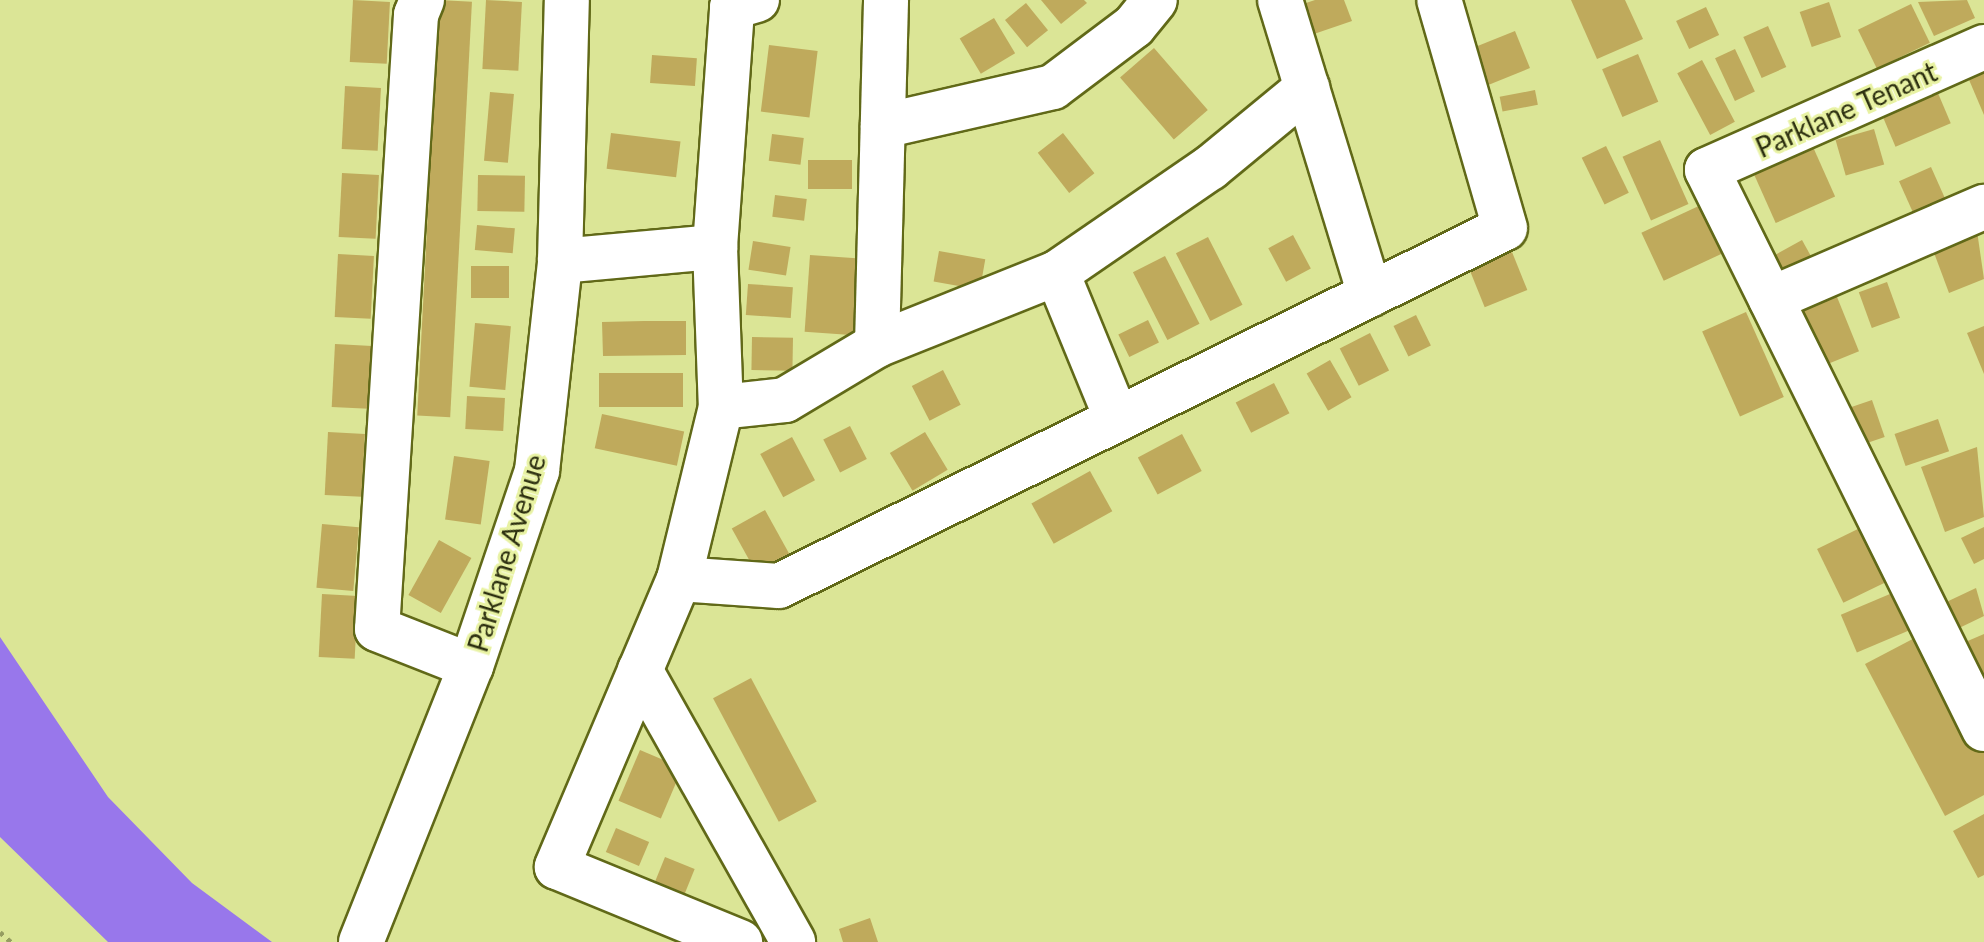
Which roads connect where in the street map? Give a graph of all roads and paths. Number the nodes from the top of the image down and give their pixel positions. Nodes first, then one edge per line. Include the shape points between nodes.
1 (422, 0) edge
2 (567, 0) edge
3 (757, 0) edge
4 (886, 0) edge
5 (1155, 0) edge
6 (1280, 0) edge
7 (1439, 0) edge
8 (1984, 47) edge
9 (1307, 88) junction
10 (883, 126) junction
11 (1984, 207) edge
12 (715, 247) junction
13 (560, 261) junction
14 (1057, 273) junction
15 (1370, 295) junction
16 (1771, 299) junction
17 (877, 345) junction
18 (721, 407) junction
19 (1117, 419) junction
20 (679, 579) junction
21 (471, 666) junction
22 (640, 670) junction
23 (1984, 729) edge
24 (0, 932) edge
25 (362, 938) edge
26 (11, 942) edge
27 (740, 942) edge
28 (793, 942) edge

1 - 21 street via 377,629
2 - 13 street, Parklane Avenue
3 - 12 street via 732,7
4 - 10 street
5 - 10 street via 1134,26 1053,87
6 - 9 street
7 - 15 street via 1505,228
8 - 16 street, Parklane Tenant via 1707,170
9 - 14 street via 1210,168
9 - 15 street
10 - 17 street
11 - 16 street
12 - 13 street
12 - 18 street
13 - 21 street, Parklane Avenue via 537,471
14 - 17 street
14 - 19 street
15 - 19 street
16 - 23 street
17 - 18 street via 785,400
18 - 20 street
19 - 20 street via 779,586
20 - 22 street
21 - 25 street, Parklane Avenue
22 - 27 street via 557,867
22 - 28 street
24 - 26 path

